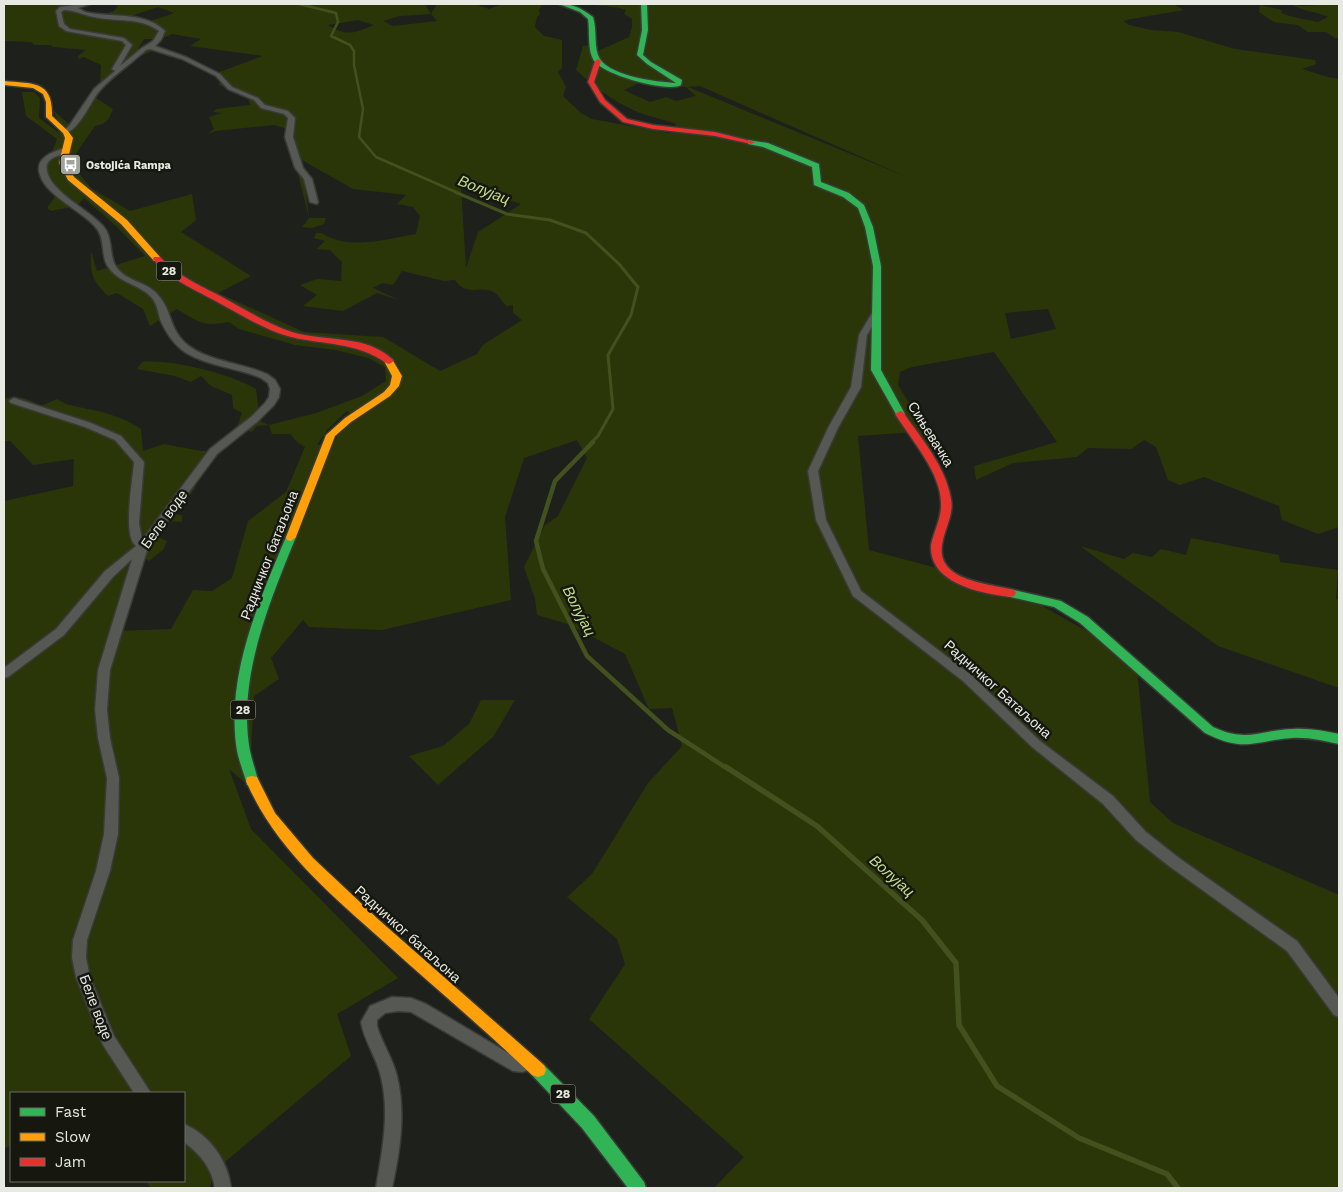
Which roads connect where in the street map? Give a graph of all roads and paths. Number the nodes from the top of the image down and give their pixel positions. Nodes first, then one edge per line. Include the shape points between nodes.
1 (87, 4) edge
2 (562, 4) edge
3 (644, 4) edge
4 (73, 8) junction
5 (151, 47) junction
6 (598, 61) junction
7 (112, 74) junction
8 (4, 83) edge
9 (66, 132) junction
10 (66, 151) junction
11 (314, 202) dead end
12 (875, 315) junction
13 (14, 401) dead end
14 (143, 546) junction
15 (4, 674) edge
16 (1339, 739) edge
17 (1339, 1010) edge
18 (531, 1062) junction
19 (142, 1092) edge
20 (185, 1133) edge
21 (223, 1188) edge
22 (384, 1188) edge
23 (638, 1188) edge

1 - 4 street
2 - 6 street via 591,18 594,53
3 - 6 street via 645,41 640,56 676,77 680,81 678,85 635,80
4 - 5 street via 95,16 156,25 162,31
4 - 7 street via 62,8 58,12 61,25 68,30 124,40 129,45
5 - 7 street
5 - 11 street via 184,58 218,75 230,88 256,99 263,107 286,112 292,118 289,136 299,168 308,179
6 - 12 street, Сињевачка via 591,82 602,101 621,118 641,125 715,134 765,145 816,166 817,183 846,195 861,207 877,266
7 - 9 street via 96,90
8 - 9 street via 31,87 45,93 49,117
9 - 10 street, Радничког батаљона / 28 via 69,140
10 - 14 street, Беле воде via 56,152 47,159 43,165 44,174 52,186 101,227 110,264 119,277 158,300 168,328 191,352 214,362 264,374 272,380 275,389 267,408 215,450
10 - 18 street, Радничког батаљона / 28 via 62,161 70,179 125,223 173,274 268,325 307,338 368,348 394,365 397,376 391,391 344,421 327,442 275,575 256,634 244,697 242,730 247,766 263,807 296,851 380,930
12 - 16 street, Сињевачка via 876,370 941,477 946,500 936,549 942,566 956,579 985,590 1057,604 1084,620 1209,730 1225,739 1243,742 1304,733
12 - 17 street, Радничког Батаљона via 863,335 856,387 813,471 821,520 857,593 967,678 1036,744 1108,800 1141,836 1292,946
13 - 14 street via 118,438 139,462 134,523 136,541
14 - 15 street via 109,574 60,632
14 - 19 street, Беле воде via 104,670 101,704 113,778 111,834 103,871 80,940 79,958 83,977 108,1040
18 - 22 street via 513,1064 411,1005 389,1004 373,1014 369,1022 371,1031 382,1054 393,1096 394,1127
18 - 23 street, Радничког батаљона / 28 via 586,1120
20 - 21 street via 216,1161 222,1173

